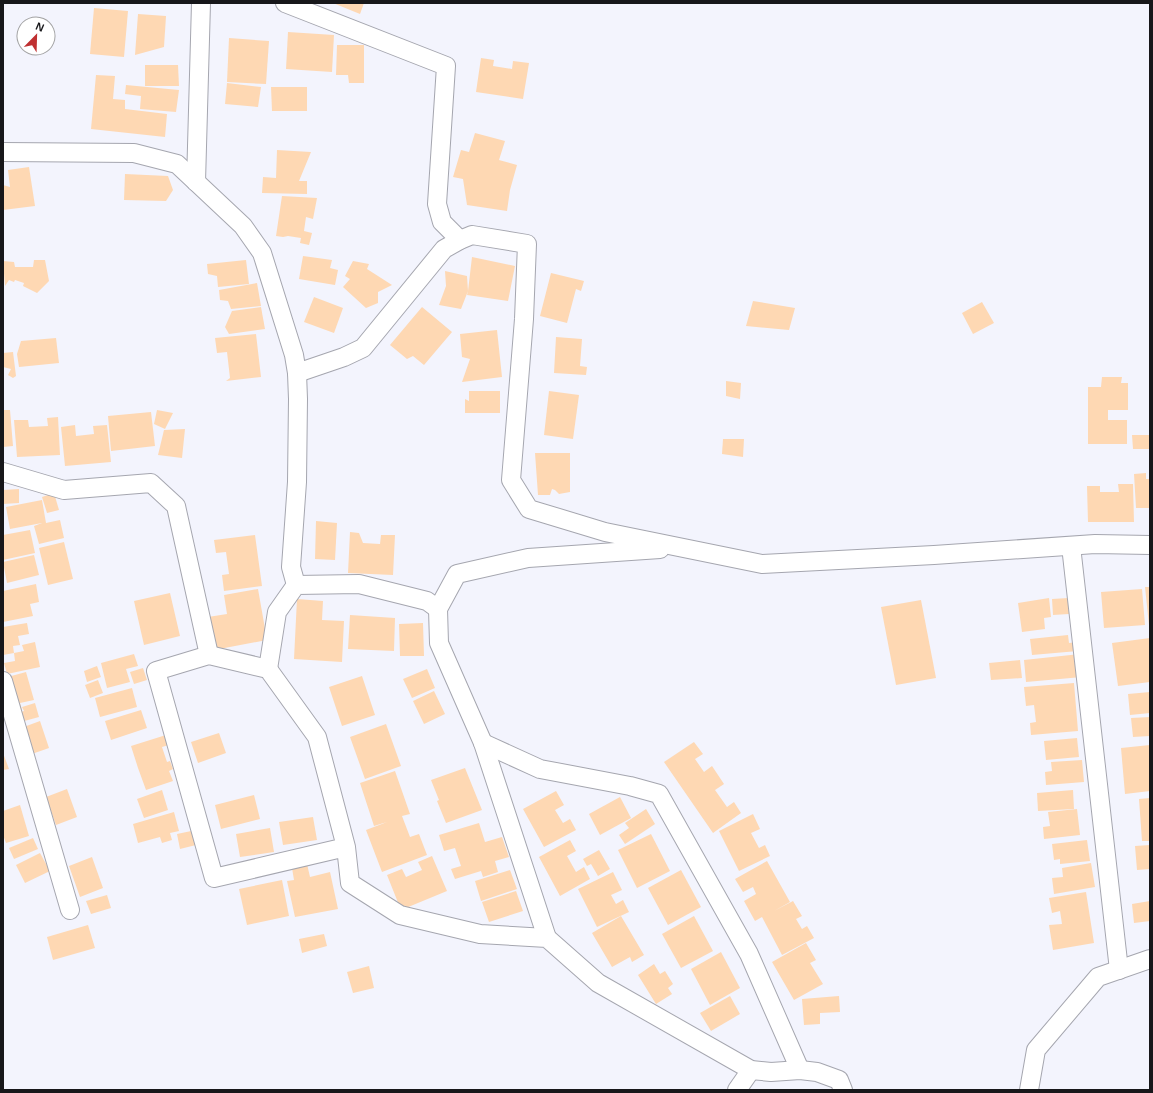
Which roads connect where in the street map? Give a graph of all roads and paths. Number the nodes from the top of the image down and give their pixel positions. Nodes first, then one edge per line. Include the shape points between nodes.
1 (201, 3) edge
2 (292, 4) edge
3 (3, 152) edge
4 (196, 182) junction
5 (460, 240) junction
6 (297, 373) junction
7 (3, 472) edge
8 (1150, 545) edge
9 (1071, 546) junction
10 (683, 547) junction
11 (296, 585) junction
12 (438, 609) junction
13 (209, 655) junction
14 (268, 669) junction
15 (3, 681) edge
16 (483, 744) junction
17 (346, 847) junction
18 (70, 910) dead end
19 (546, 938) junction
20 (1150, 959) edge
21 (1119, 970) junction
22 (751, 1070) junction
23 (800, 1070) junction
24 (737, 1090) edge
25 (843, 1090) edge
26 (1029, 1090) edge

1 - 4 street
2 - 5 street via 446,66 437,204 442,222
3 - 4 street via 134,153 177,164
4 - 6 street via 242,226 262,253 294,355
5 - 6 street via 444,249 362,348
5 - 10 street via 472,235 527,244 524,319 511,480 530,509 605,532
6 - 11 street via 297,482 291,567
7 - 13 street via 64,490 151,482 176,506
8 - 9 street
9 - 10 street via 762,564
9 - 21 street
10 - 12 street via 528,558 457,574
11 - 12 street via 359,584 427,600
11 - 14 street via 277,612
12 - 16 street via 439,642
13 - 14 street
13 - 17 street via 156,671 214,878
14 - 17 street via 317,737
15 - 18 street
16 - 19 street
16 - 23 street via 540,769 659,794 749,954
17 - 19 street via 350,883 400,915 480,934
19 - 22 street via 598,983
20 - 21 street
21 - 26 street via 1098,977 1036,1050
22 - 23 street
22 - 24 street
23 - 25 street via 817,1072 839,1080

